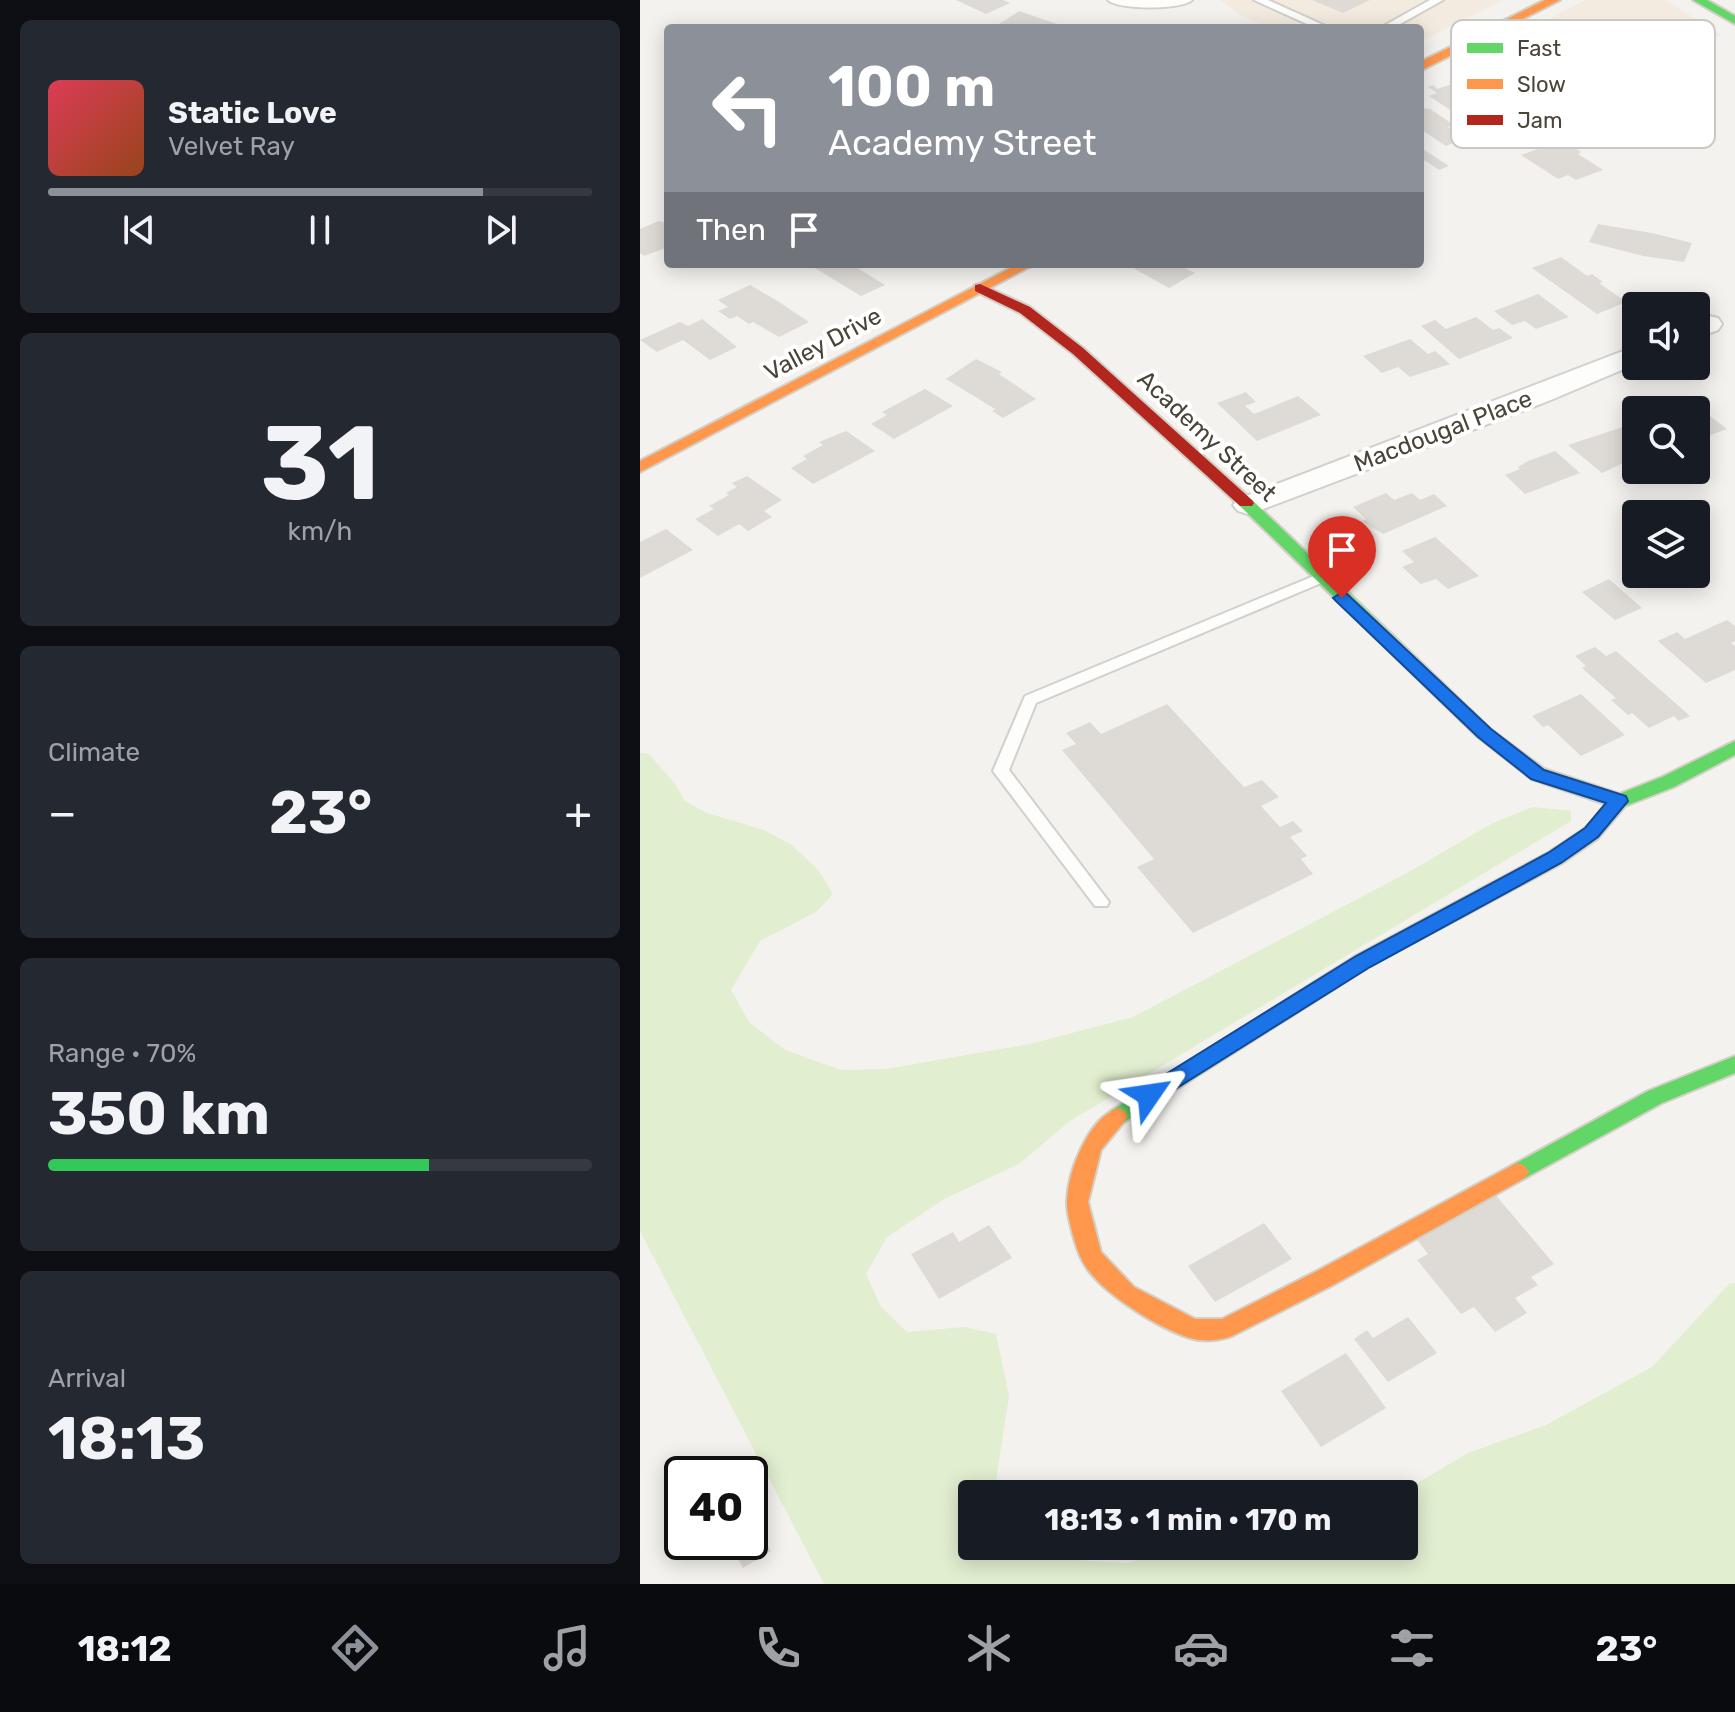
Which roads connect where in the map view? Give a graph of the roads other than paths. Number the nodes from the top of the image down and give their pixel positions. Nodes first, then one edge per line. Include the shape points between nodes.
1 (1119, 0) edge
2 (1181, 0) edge
3 (1259, 0) edge
4 (1438, 0) edge
5 (1554, 0) edge
6 (1699, 0) edge
7 (1514, 20) edge
8 (1735, 21) edge
9 (1316, 24) edge
10 (1393, 24) edge
11 (1451, 52) edge
12 (1424, 65) edge
13 (1020, 268) edge
14 (980, 288) junction
15 (1622, 360) edge
16 (640, 467) edge
17 (1248, 505) junction
18 (1321, 578) junction
19 (1735, 747) edge
20 (1619, 801) junction
21 (1101, 902) dead end
22 (1735, 1064) edge

1 - 2 street
3 - 9 lane
4 - 10 lane
5 - 7 street
6 - 8 street
11 - 12 street
13 - 14 street, Valley Drive
14 - 16 street, Valley Drive
14 - 17 street, Academy Street via 1025,310 1078,351
15 - 17 street, Macdougal Place
17 - 18 street, Academy Street
18 - 20 street, Academy Street via 1484,733 1538,774
18 - 21 lane via 1030,700 1001,771
19 - 20 street
20 - 22 street via 1592,833 1555,858 1363,961 1122,1112 1091,1146 1077,1202 1091,1257 1126,1294 1193,1329 1224,1329 1655,1097

